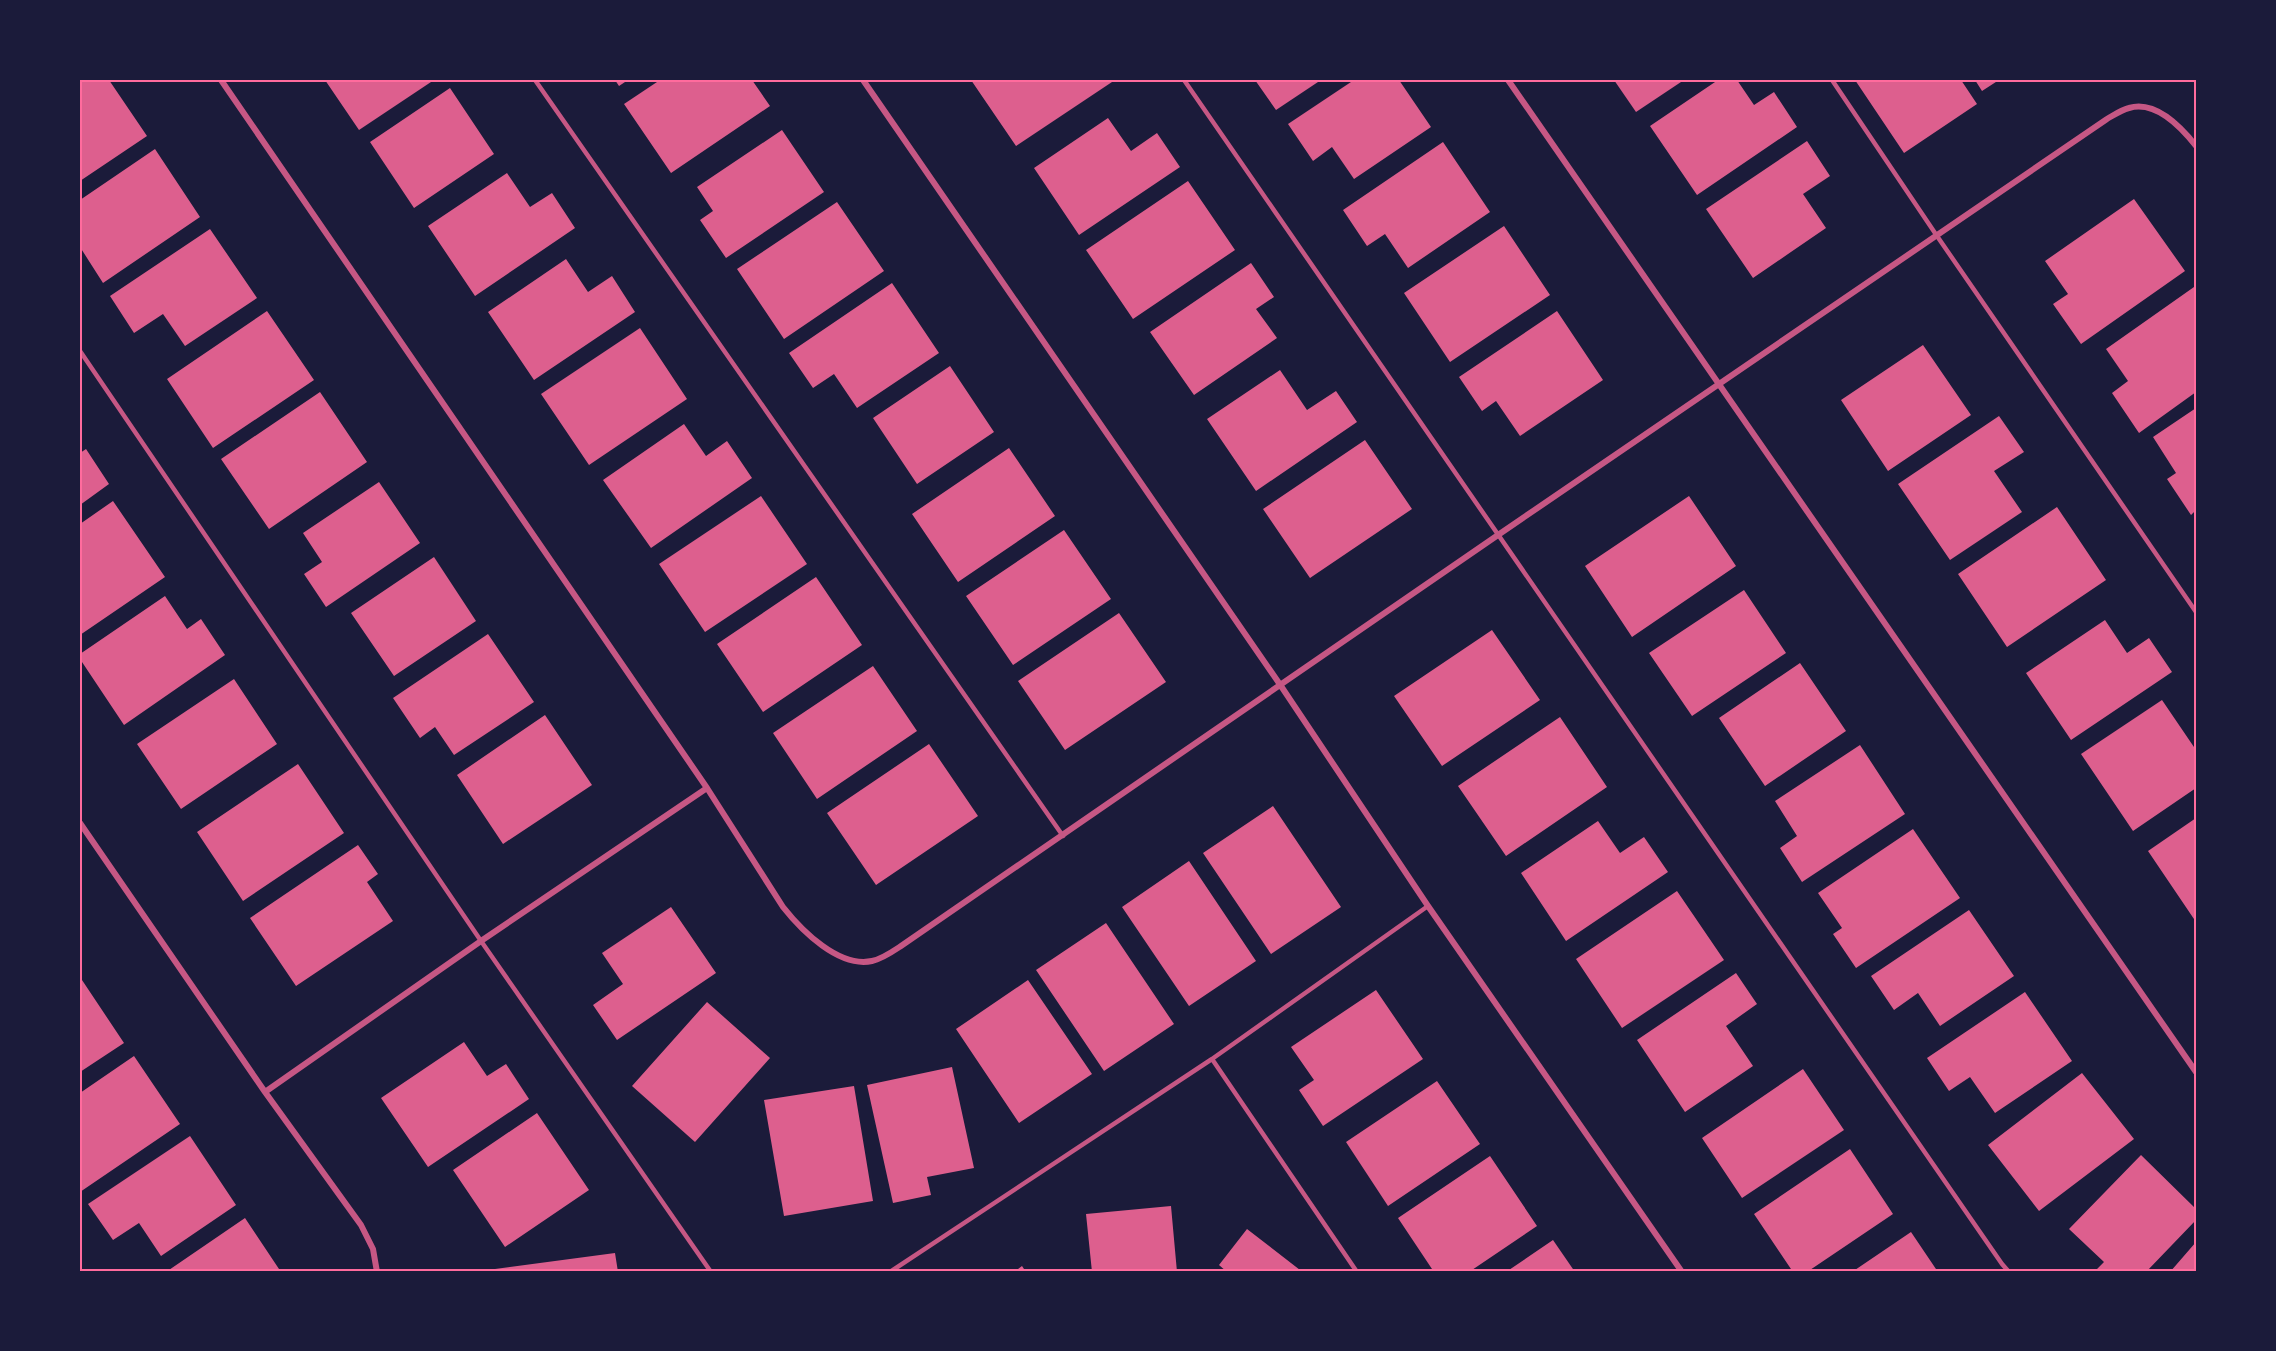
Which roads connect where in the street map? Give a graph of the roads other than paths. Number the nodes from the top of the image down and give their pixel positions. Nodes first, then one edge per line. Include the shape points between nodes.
1 (221, 80) edge
2 (536, 80) edge
3 (863, 80) edge
4 (1184, 80) edge
5 (1508, 80) edge
6 (1832, 80) edge
7 (2196, 146) edge
8 (1936, 236) junction
9 (80, 351) edge
10 (1719, 386) junction
11 (1498, 535) junction
12 (2196, 612) edge
13 (1281, 686) junction
14 (707, 788) junction
15 (80, 823) edge
16 (1063, 836) junction
17 (1428, 906) junction
18 (481, 941) junction
19 (1212, 1059) junction
20 (2196, 1072) edge
21 (265, 1092) junction
22 (377, 1272) edge
23 (711, 1272) edge
24 (890, 1272) edge
25 (1358, 1272) edge
26 (1682, 1272) edge
27 (2009, 1272) edge

1 - 14 street
2 - 16 lane
3 - 13 street
4 - 11 lane
5 - 10 street
6 - 8 lane
7 - 8 street via 2174,122 2151,108 2129,108
8 - 10 street
8 - 12 lane
9 - 18 lane
10 - 11 street
10 - 20 street
11 - 13 street
11 - 27 lane
13 - 16 street
13 - 17 street
14 - 16 street via 796,924 845,959 871,962 888,955
14 - 18 street
15 - 21 street
17 - 19 lane
17 - 26 street
18 - 21 street
18 - 23 lane
19 - 24 lane
19 - 25 lane
21 - 22 street via 361,1225 373,1249

